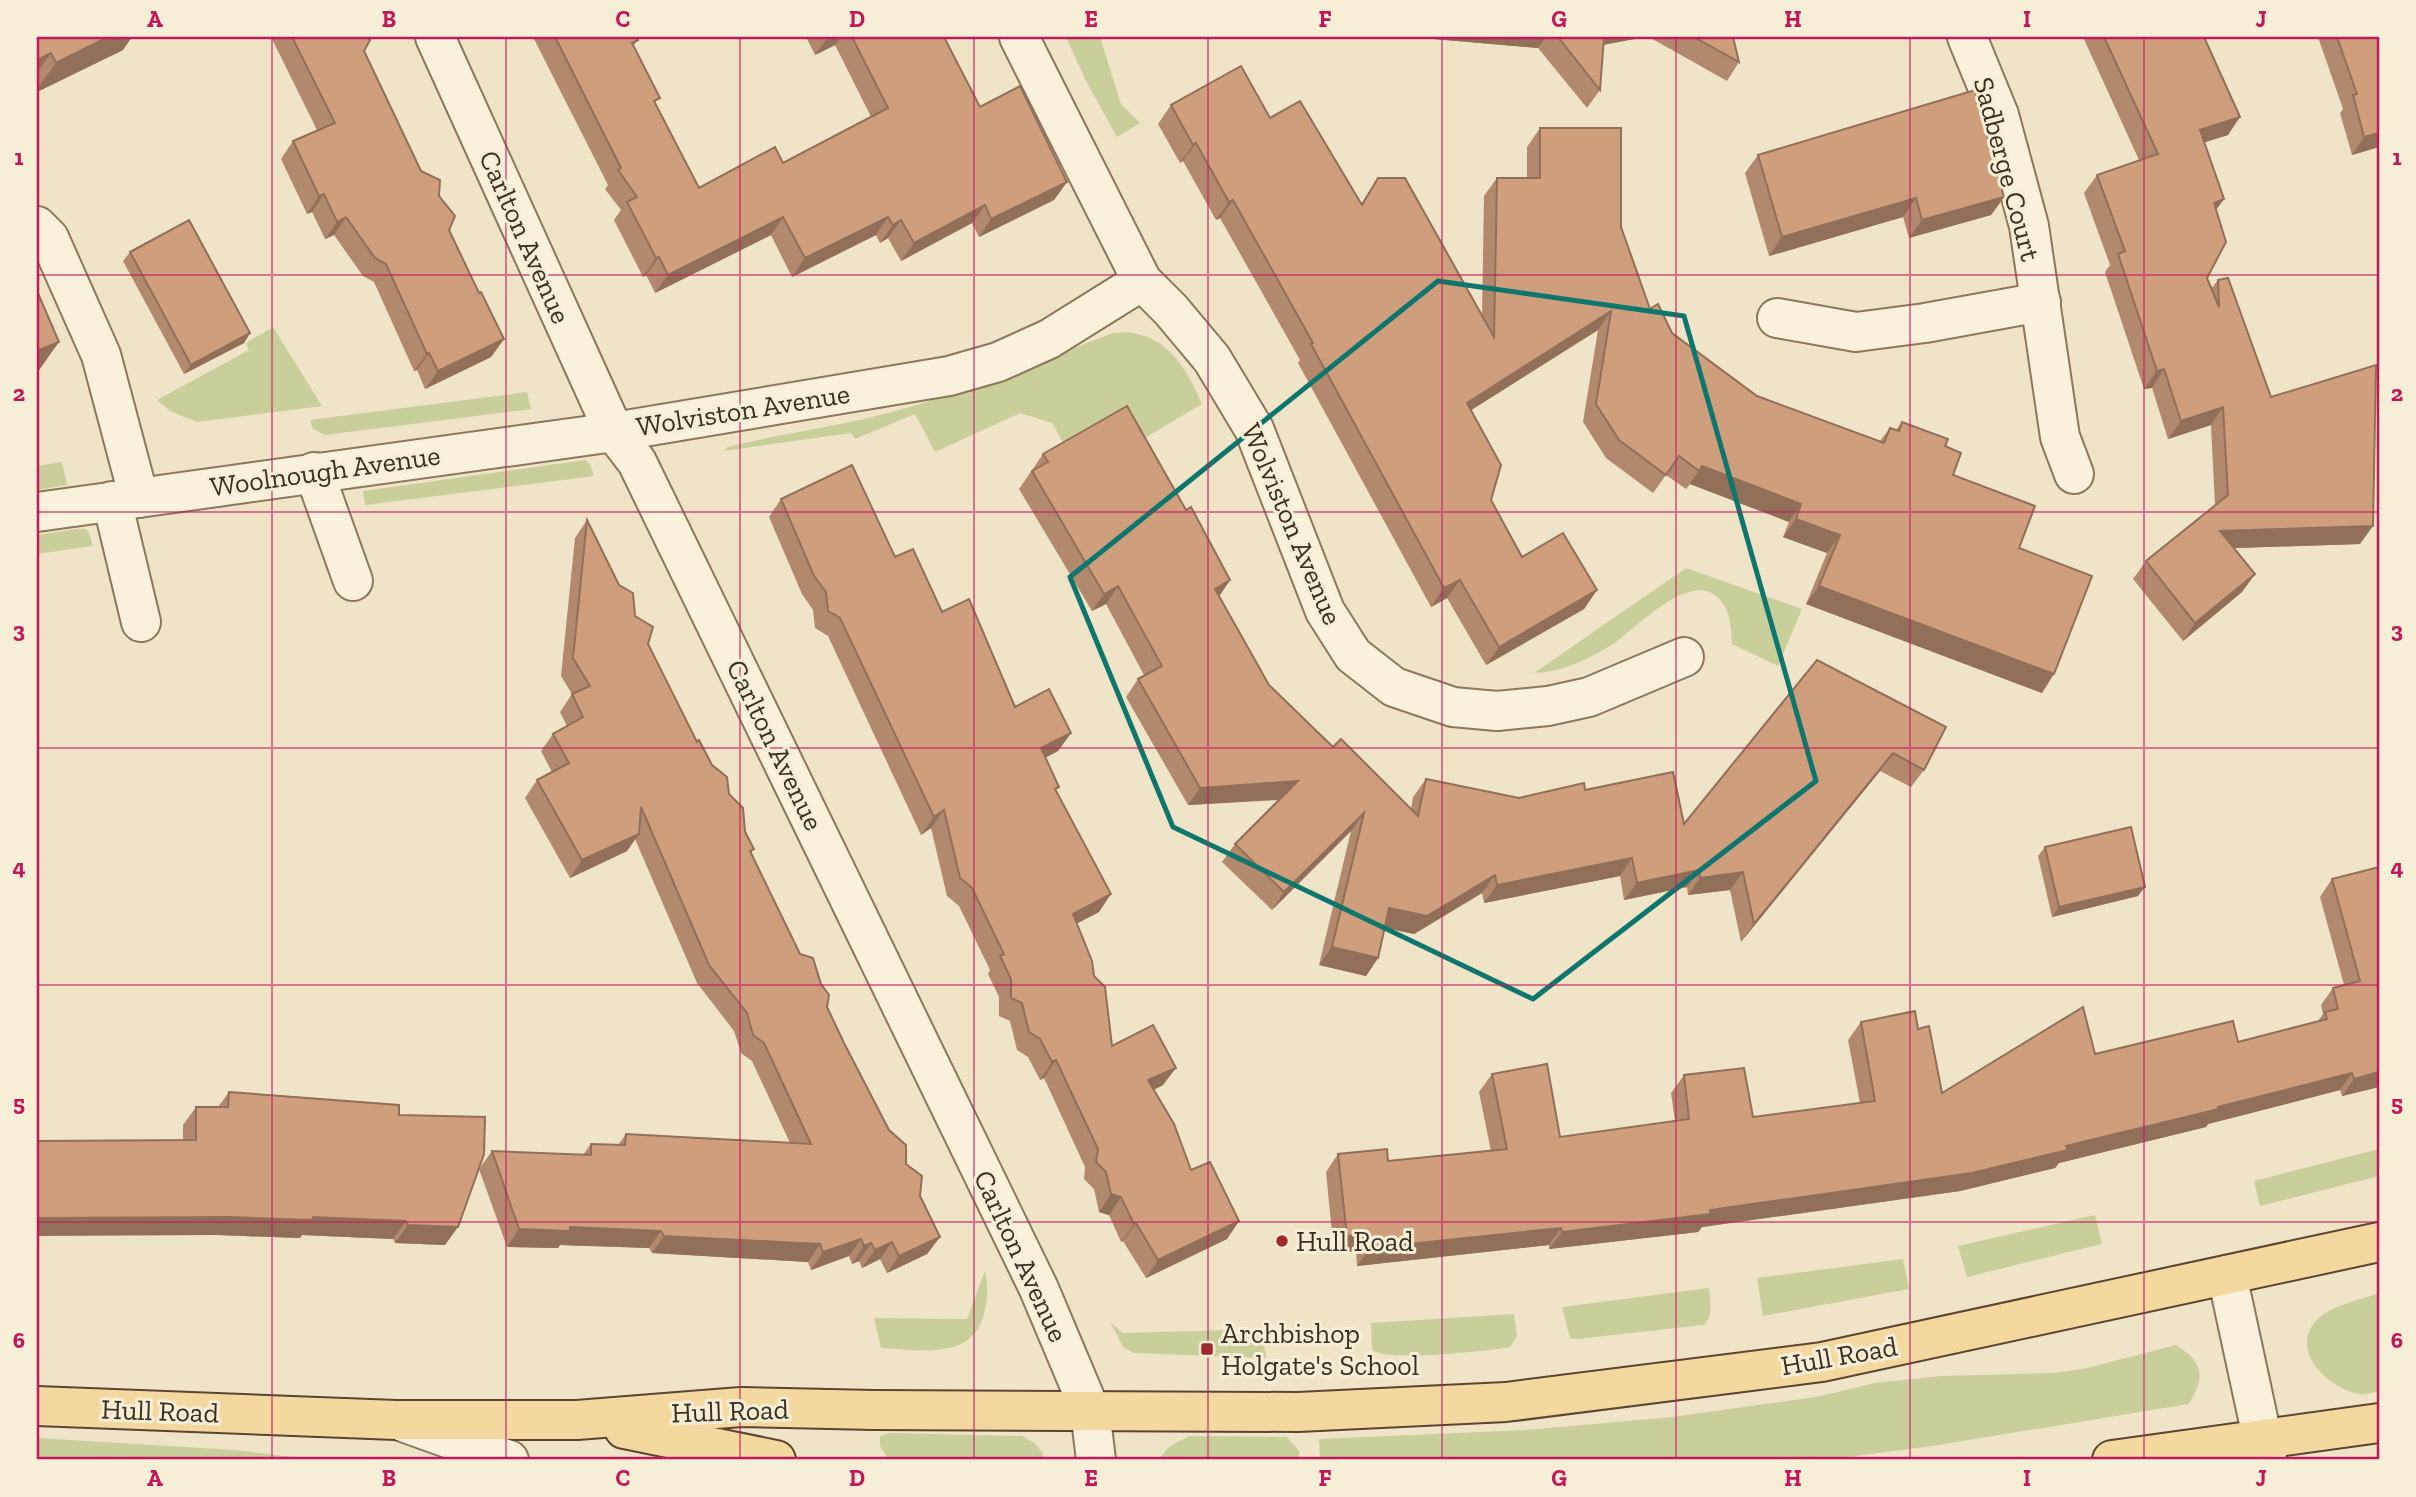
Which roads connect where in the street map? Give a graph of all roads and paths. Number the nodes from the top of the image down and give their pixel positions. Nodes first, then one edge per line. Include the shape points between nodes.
1 (435, 37) edge
2 (1019, 37) edge
3 (1967, 37) edge
4 (37, 226) edge
5 (1142, 281) junction
6 (2041, 302) junction
7 (1777, 318) dead end
8 (614, 432) junction
9 (314, 472) junction
10 (2074, 474) dead end
11 (125, 499) junction
12 (37, 512) edge
13 (353, 581) dead end
14 (141, 622) dead end
15 (1684, 657) dead end
16 (2379, 1242) edge
17 (2227, 1275) junction
18 (37, 1406) edge
19 (1090, 1410) junction
20 (396, 1420) junction
21 (577, 1420) junction
22 (2379, 1423) edge
23 (2264, 1450) edge
24 (509, 1460) edge
25 (776, 1460) edge
26 (1096, 1460) edge
27 (2112, 1460) edge

1 - 8 street, Carlton Avenue
2 - 5 street, Wolviston Avenue
3 - 6 street, Sadberge Court via 1999,115 2029,226
4 - 11 street via 49,238 101,355
5 - 8 street, Wolviston Avenue via 1049,339 998,362 949,376
5 - 15 street, Wolviston Avenue via 1212,359 1254,429 1325,611 1353,655 1394,687 1453,707 1497,711 1548,706 1589,698
6 - 7 street, Sadberge Court via 1856,332
6 - 10 street, Sadberge Court via 2060,437
8 - 9 street, Woolnough Avenue
8 - 19 street, Carlton Avenue via 637,462 1027,1264
9 - 11 street, Woolnough Avenue
9 - 13 street
11 - 12 street, Woolnough Avenue
11 - 14 street
16 - 17 main road, Hull Road
17 - 19 main road, Hull Road via 1822,1362 1506,1402 1298,1412
17 - 23 street
18 - 20 main road, Hull Road
19 - 21 main road, Hull Road via 741,1407
19 - 26 street, Carlton Avenue
20 - 21 main road, Hull Road
20 - 24 street
21 - 25 main road, Hull Road
22 - 23 main road
23 - 27 main road

